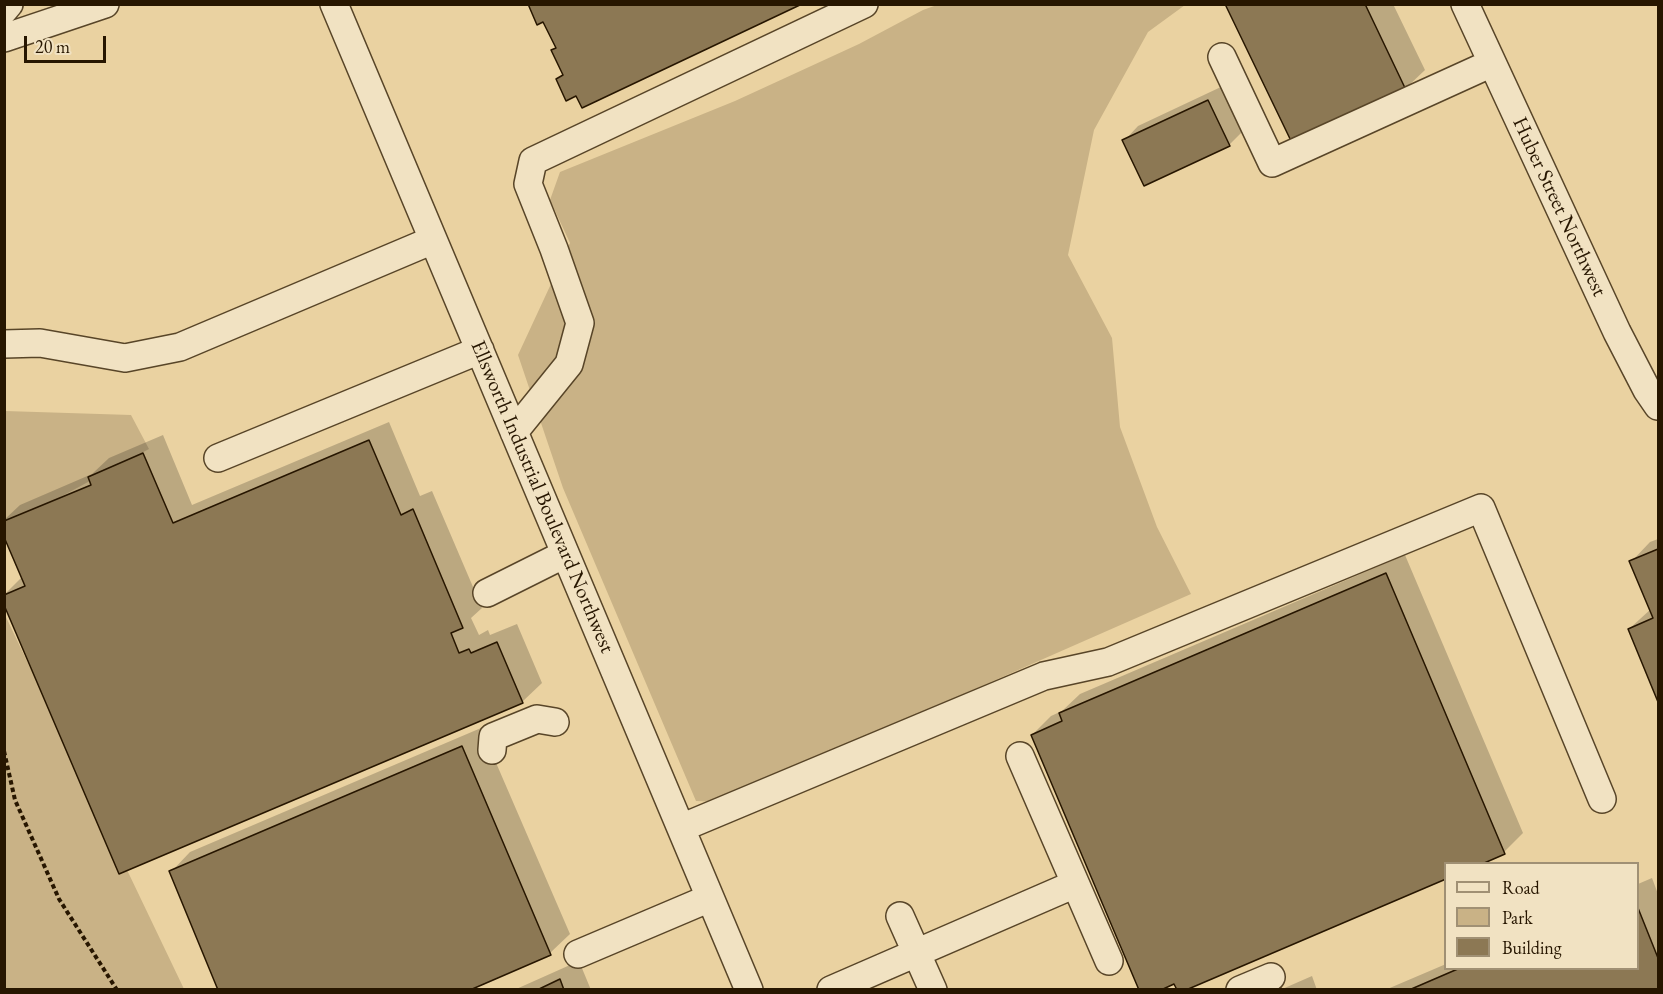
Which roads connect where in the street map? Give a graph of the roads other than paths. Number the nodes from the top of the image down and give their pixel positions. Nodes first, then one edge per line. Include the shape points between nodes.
1 (9, 4) edge
2 (105, 4) edge
3 (334, 4) edge
4 (864, 4) edge
5 (1465, 4) edge
6 (4, 10) edge
7 (4, 38) edge
8 (1222, 57) dead end
9 (1492, 63) junction
10 (433, 240) junction
11 (4, 344) edge
12 (480, 350) junction
13 (1659, 406) edge
14 (514, 432) junction
15 (218, 458) dead end
16 (566, 554) junction
17 (487, 593) dead end
18 (555, 722) dead end
19 (492, 750) dead end
20 (1020, 756) dead end
21 (1602, 799) dead end
22 (681, 828) junction
23 (1075, 884) junction
24 (710, 898) junction
25 (900, 916) dead end
26 (917, 952) junction
27 (578, 954) dead end
28 (1109, 961) dead end
29 (1271, 977) dead end
30 (749, 990) edge
31 (831, 990) edge
32 (933, 990) edge
33 (1240, 990) edge

1 - 6 street
2 - 7 street
3 - 10 street, Ellsworth Industrial Boulevard Northwest
4 - 14 street via 533,161 528,184 580,323 569,364
5 - 9 street, Huber Street Northwest
8 - 9 street via 1272,163
9 - 13 street, Huber Street Northwest via 1617,332
10 - 11 street via 180,347 125,358 40,344
10 - 12 street, Ellsworth Industrial Boulevard Northwest
12 - 14 street, Ellsworth Industrial Boulevard Northwest
12 - 15 street
14 - 16 street, Ellsworth Industrial Boulevard Northwest
16 - 17 street
16 - 22 street, Ellsworth Industrial Boulevard Northwest
18 - 19 street via 537,719 494,738
20 - 23 street
21 - 22 street via 1481,508 1108,662 1044,676
22 - 24 street, Ellsworth Industrial Boulevard Northwest
23 - 26 street
23 - 28 street
24 - 27 street
24 - 30 street, Ellsworth Industrial Boulevard Northwest
25 - 26 street
26 - 31 street
26 - 32 street
29 - 33 street

